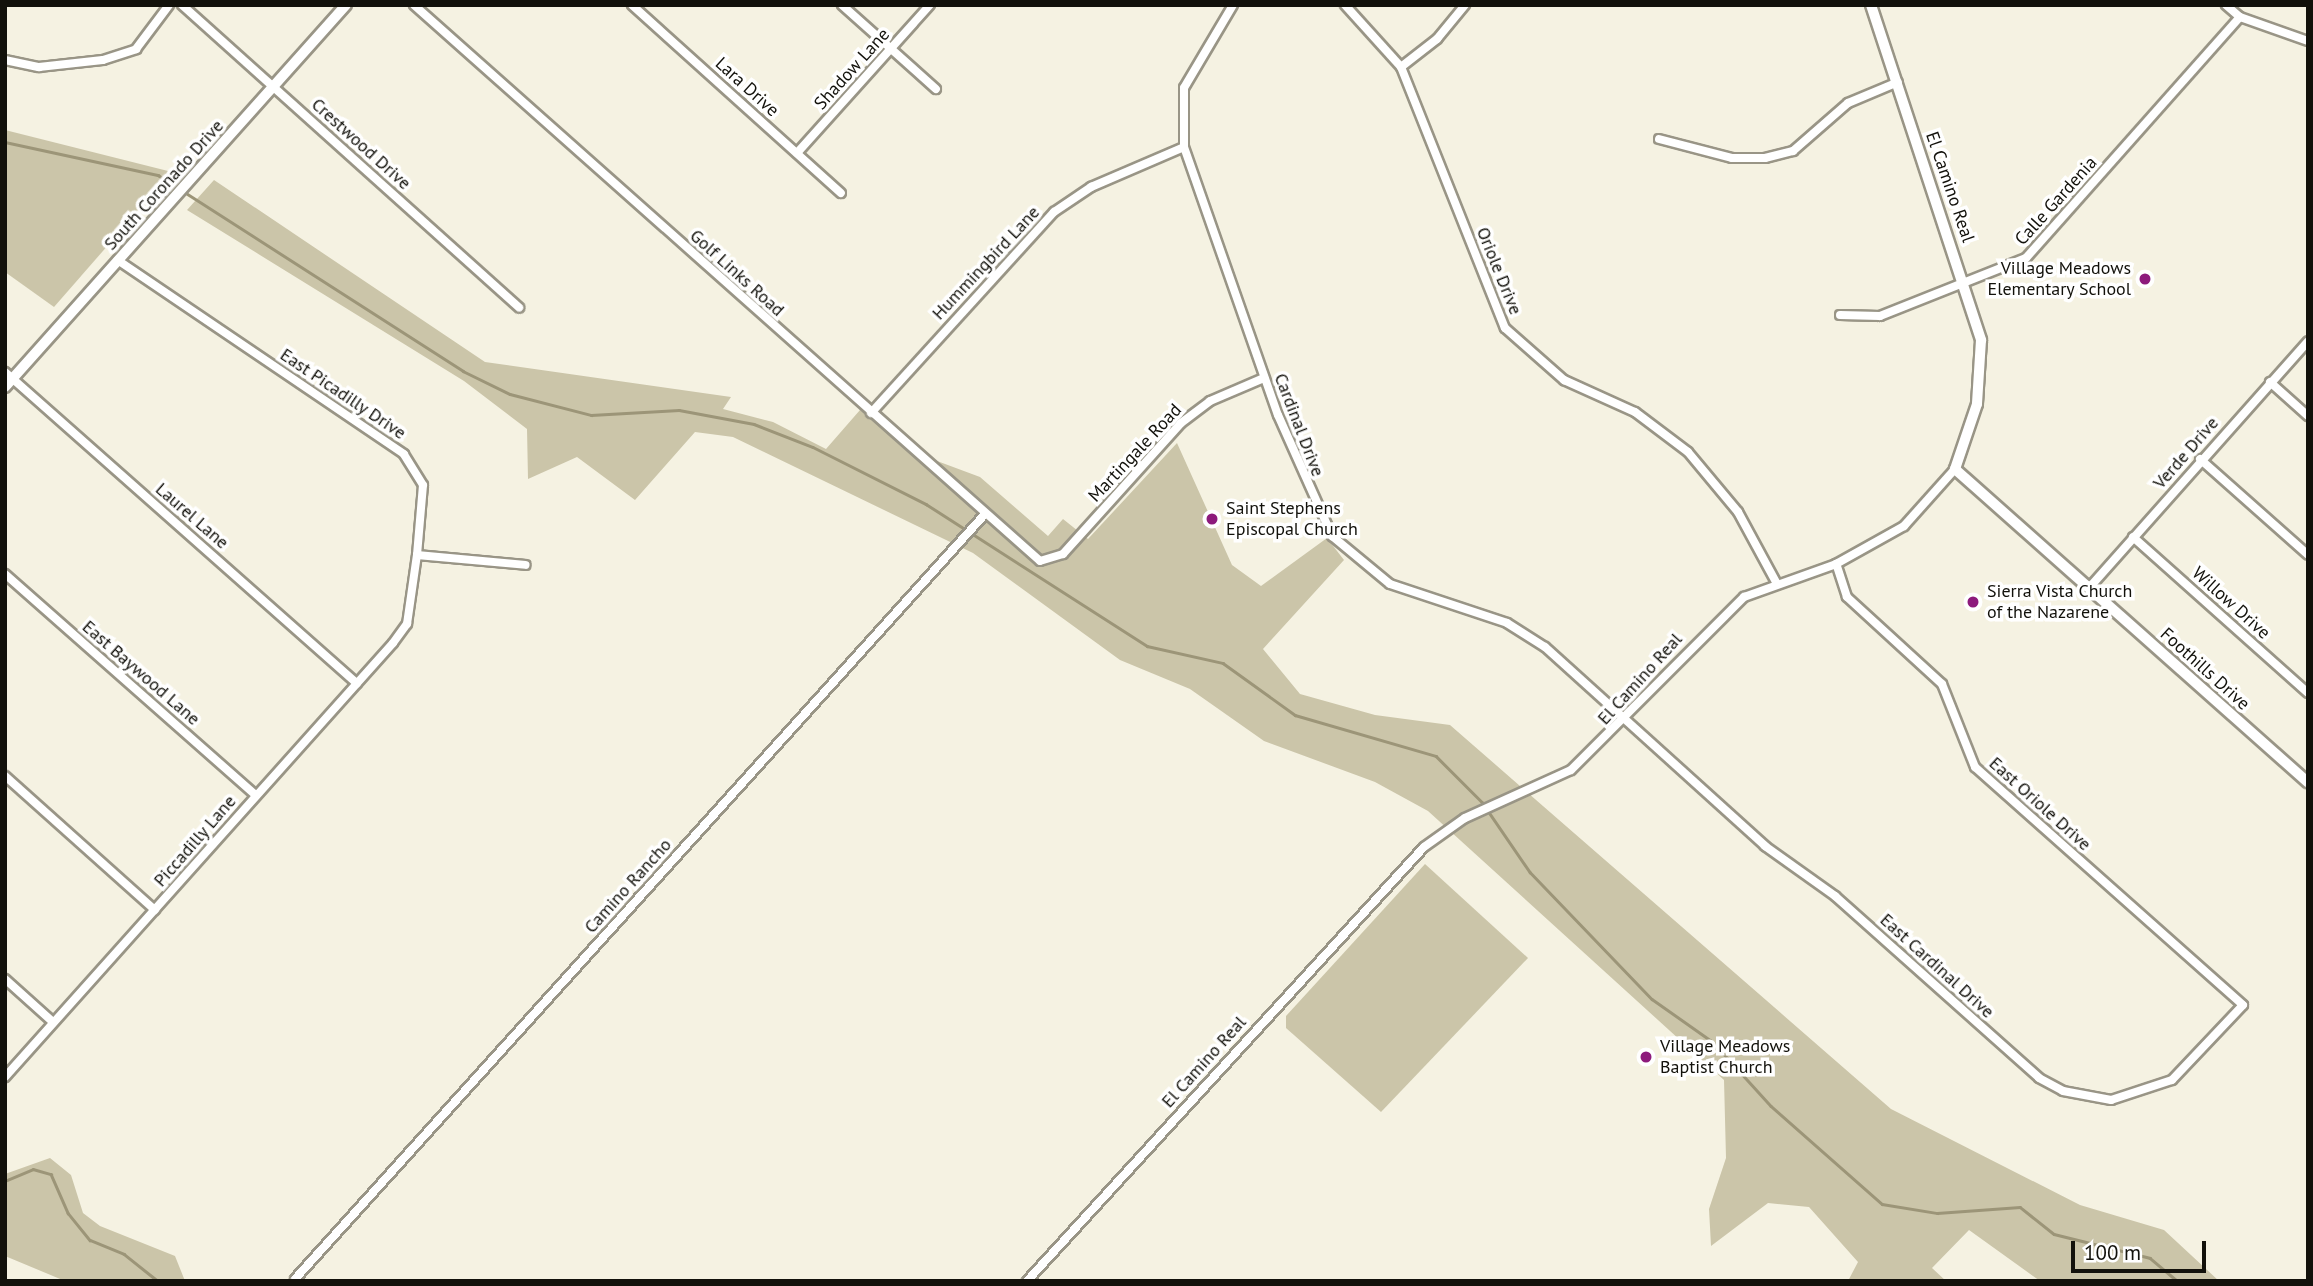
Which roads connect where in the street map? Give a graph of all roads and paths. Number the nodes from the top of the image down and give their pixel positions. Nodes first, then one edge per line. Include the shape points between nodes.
1 (169, 5) edge
2 (182, 5) edge
3 (346, 5) edge
4 (414, 5) edge
5 (632, 5) edge
6 (842, 5) edge
7 (930, 5) edge
8 (1233, 5) edge
9 (1345, 5) edge
10 (1465, 5) edge
11 (1871, 5) edge
12 (2226, 5) edge
13 (2240, 17) junction
14 (2308, 41) edge
15 (891, 49) junction
16 (5, 60) edge
17 (1401, 66) junction
18 (1898, 82) junction
19 (274, 87) junction
20 (936, 89) dead end
21 (1659, 139) dead end
22 (1184, 147) junction
23 (797, 153) junction
24 (841, 193) dead end
25 (117, 260) junction
26 (1966, 285) junction
27 (519, 307) dead end
28 (1840, 315) dead end
29 (2308, 341) edge
30 (9, 375) edge
31 (1264, 378) junction
32 (2270, 382) junction
33 (5, 387) edge
34 (872, 413) junction
35 (2308, 416) edge
36 (2200, 459) junction
37 (1955, 469) junction
38 (985, 514) junction
39 (2133, 537) junction
40 (417, 555) junction
41 (2308, 555) edge
42 (1040, 561) joint
43 (1836, 564) junction
44 (526, 565) dead end
45 (5, 574) edge
46 (1776, 582) junction
47 (2090, 588) junction
48 (407, 624) joint
49 (357, 683) junction
50 (2308, 693) edge
51 (1627, 718) junction
52 (5, 776) edge
53 (2308, 782) edge
54 (256, 795) junction
55 (155, 910) junction
56 (5, 979) edge
57 (2243, 1005) joint
58 (53, 1022) junction
59 (5, 1077) edge
60 (295, 1279) dead end
61 (1027, 1281) edge

1 - 16 street via 136,48 114,56 39,67
2 - 19 street, Crestwood Drive
3 - 19 street, South Coronado Drive
4 - 34 street, Golf Links Road
5 - 23 street, Lara Drive
6 - 15 street
7 - 15 street, Shadow Lane
8 - 22 street, Cardinal Drive via 1184,88
9 - 17 street, Oriole Drive
10 - 17 street via 1437,39
11 - 18 street, El Camino Real
12 - 13 street
13 - 14 street
13 - 26 street, Calle Gardenia via 2026,258
15 - 20 street
15 - 23 street, Shadow Lane
17 - 46 street, Oriole Drive via 1505,328 1564,380 1635,412 1688,452 1738,512
18 - 21 street via 1848,103 1793,151 1765,159 1732,158
18 - 26 street, El Camino Real
19 - 25 street, South Coronado Drive
19 - 27 street, Crestwood Drive
22 - 31 street, Cardinal Drive
22 - 34 street, Hummingbird Lane via 1091,187 1055,212
23 - 24 street, Lara Drive
25 - 30 street, South Coronado Drive
25 - 40 street, East Picadilly Drive via 404,454 424,485
26 - 28 street, Calle Gardenia via 1880,316
26 - 37 street, El Camino Real via 1982,368
29 - 32 street, Verde Drive
30 - 33 street, South Coronado Drive
30 - 49 street, Laurel Lane
31 - 42 street, Martingale Road via 1210,401 1181,423 1063,554
31 - 51 street, Cardinal Drive via 1319,518 1351,556 1405,591 1525,632
32 - 35 street
32 - 36 street, Verde Drive
34 - 38 street, Golf Links Road
36 - 39 street, Verde Drive
36 - 41 street
37 - 43 street, El Camino Real via 1904,526
37 - 47 street, Foothills Drive
38 - 42 street, Golf Links Road
38 - 60 street, Camino Rancho
39 - 47 street, Verde Drive
39 - 50 street, Willow Drive
40 - 44 street
40 - 48 street, East Picadilly Drive
43 - 46 street, El Camino Real
43 - 57 street, East Oriole Drive via 1847,597 1942,684 1975,767
45 - 54 street, East Baywood Lane
46 - 51 street, El Camino Real via 1744,597 1712,623
47 - 53 street, Foothills Drive
48 - 49 street, Piccadilly Lane
49 - 54 street, Piccadilly Lane
51 - 57 street, East Cardinal Drive via 1765,846 1835,897 2022,1063 2063,1091 2111,1100 2155,1090 2186,1069
51 - 61 street, El Camino Real via 1572,770 1479,812 1424,848
52 - 55 street
54 - 55 street, Piccadilly Lane
55 - 58 street, Piccadilly Lane
56 - 58 street
58 - 59 street, Piccadilly Lane

